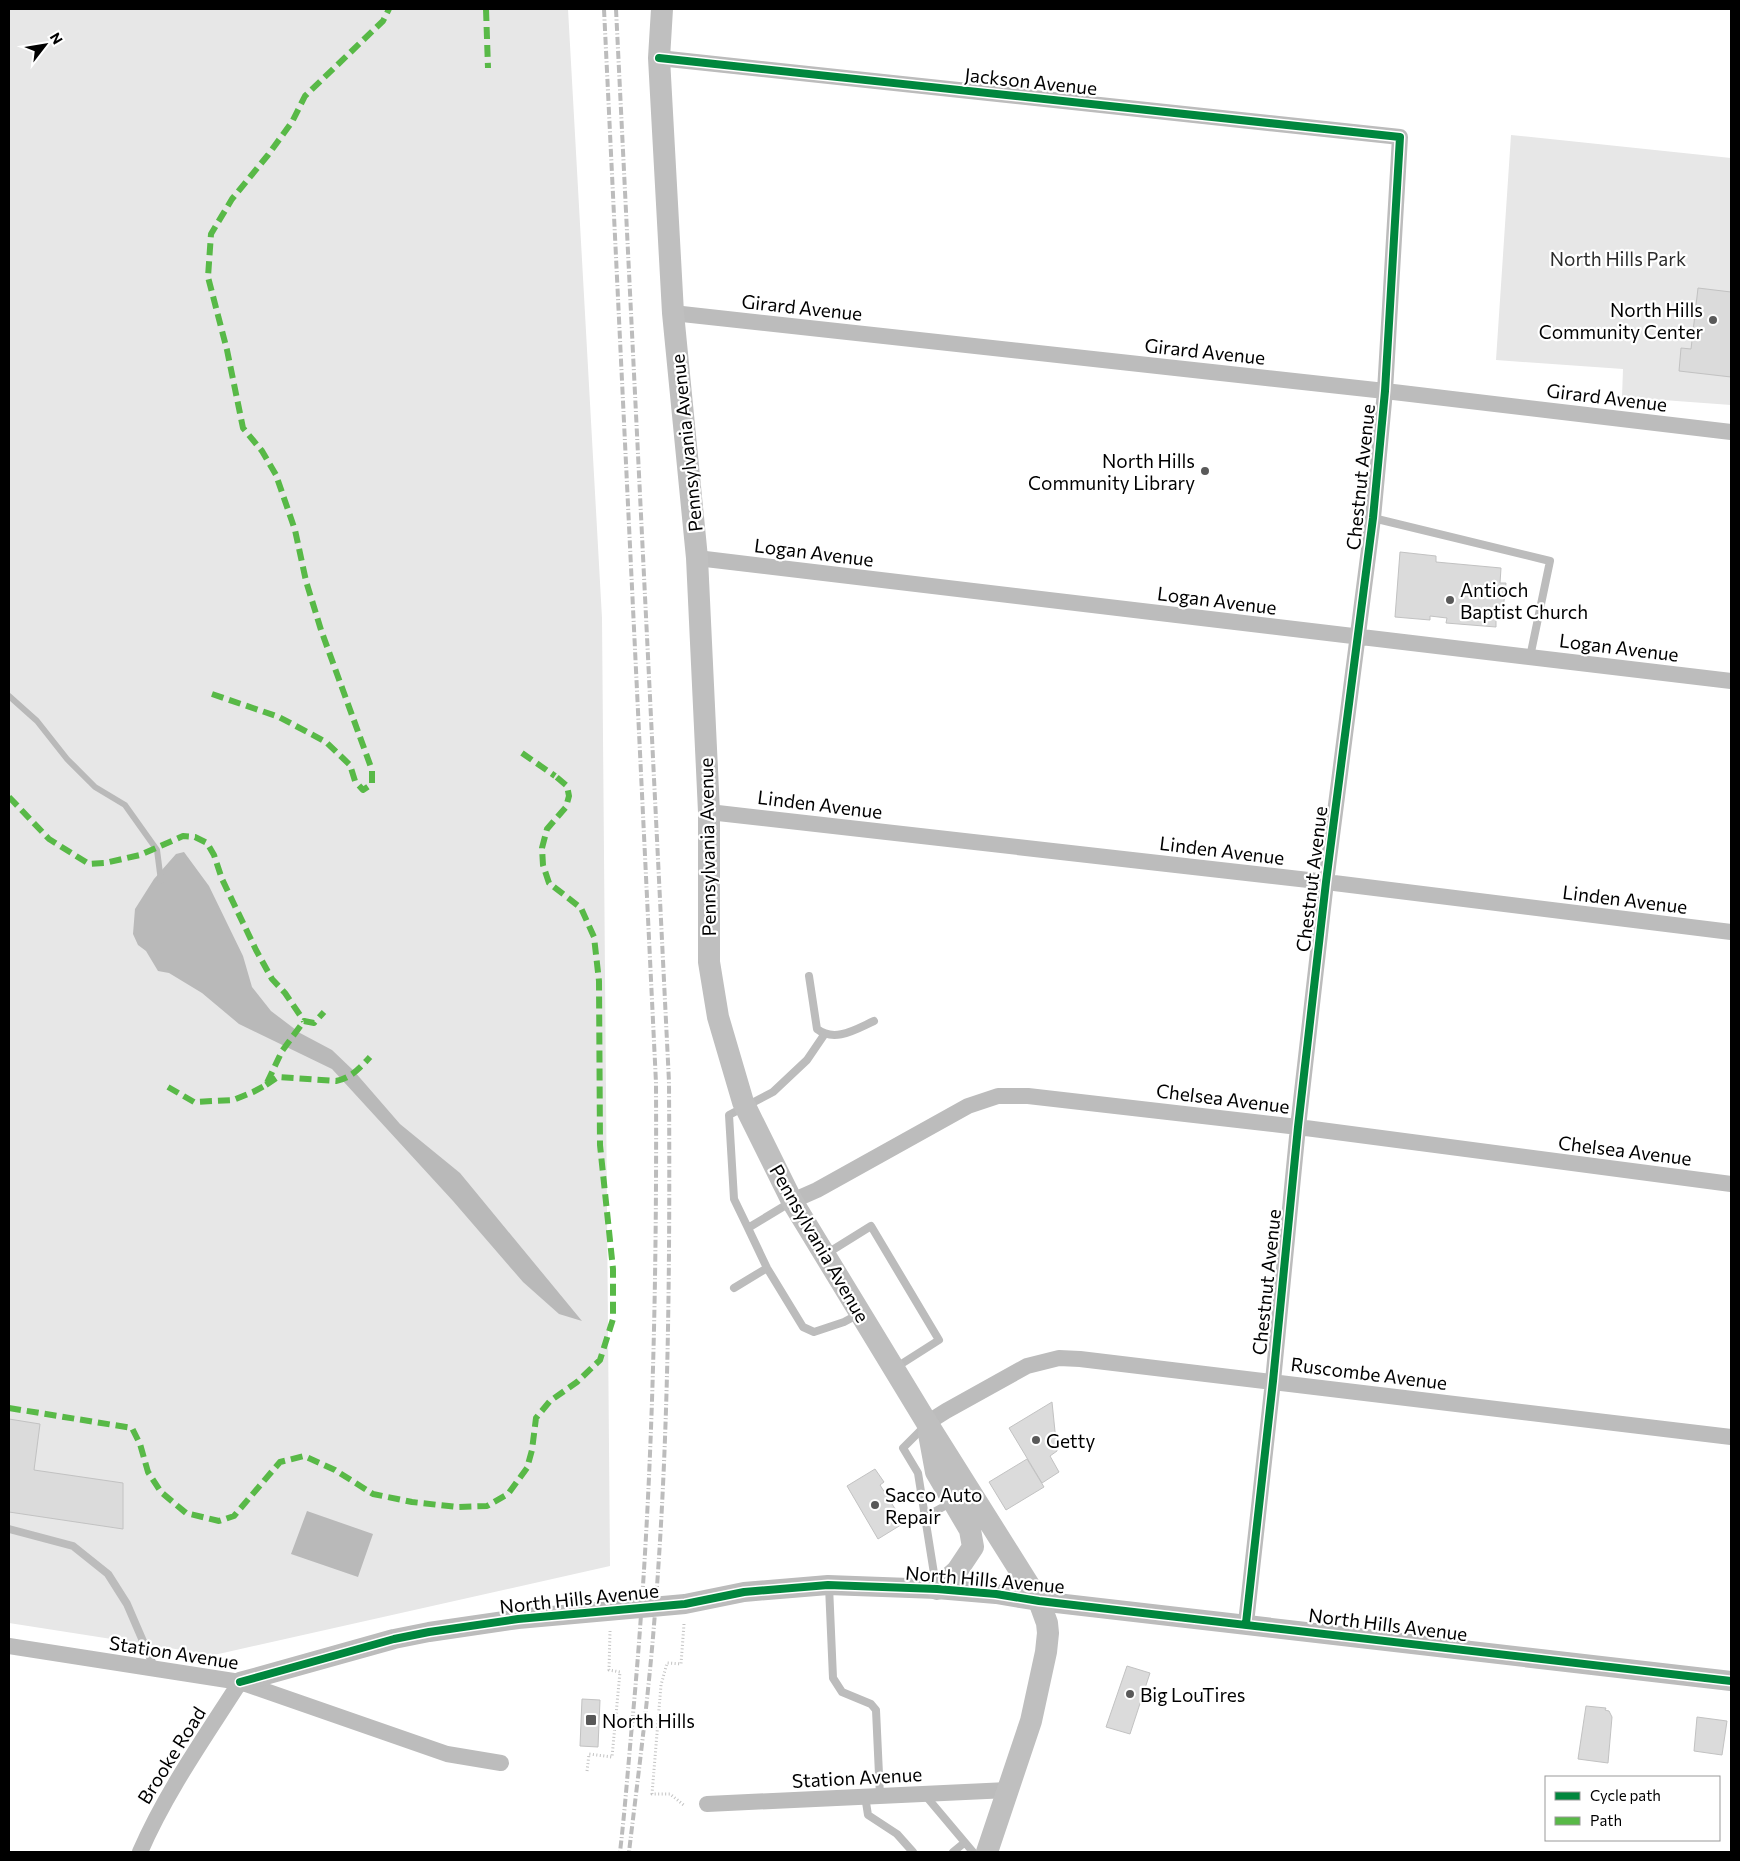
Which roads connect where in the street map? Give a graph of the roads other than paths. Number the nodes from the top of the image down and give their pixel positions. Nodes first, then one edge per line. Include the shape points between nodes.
1 (662, 9) edge
2 (659, 58) junction
3 (1400, 138) joint
4 (673, 313) junction
5 (1385, 391) junction
6 (1731, 432) edge
7 (1373, 518) junction
8 (697, 558) junction
9 (1358, 637) junction
10 (1530, 657) junction
11 (1731, 681) edge
12 (709, 812) junction
13 (1326, 882) junction
14 (1731, 932) edge
15 (809, 976) dead end
16 (874, 1021) dead end
17 (824, 1034) junction
18 (745, 1107) junction
19 (1298, 1127) junction
20 (1731, 1184) edge
21 (792, 1201) junction
22 (748, 1228) junction
23 (824, 1255) junction
24 (767, 1268) junction
25 (734, 1288) dead end
26 (860, 1313) junction
27 (894, 1369) junction
28 (1273, 1381) junction
29 (927, 1423) junction
30 (1731, 1437) edge
31 (953, 1502) junction
32 (925, 1517) junction
33 (9, 1529) edge
34 (828, 1585) junction
35 (937, 1589) junction
36 (1039, 1600) junction
37 (1246, 1624) junction
38 (9, 1646) edge
39 (155, 1669) junction
40 (1731, 1681) edge
41 (240, 1682) junction
42 (501, 1763) dead end
43 (1008, 1790) junction
44 (924, 1794) junction
45 (872, 1796) junction
46 (706, 1804) dead end
47 (964, 1843) junction
48 (140, 1852) edge
49 (913, 1852) edge
50 (953, 1852) edge
51 (973, 1852) edge
52 (987, 1852) edge

1 - 2 main road, Pennsylvania Avenue
2 - 3 street, Jackson Avenue
2 - 4 main road, Pennsylvania Avenue
3 - 5 street, Chestnut Avenue
4 - 5 street, Girard Avenue
4 - 8 main road, Pennsylvania Avenue
5 - 6 street, Girard Avenue
5 - 7 street, Chestnut Avenue
7 - 9 street, Chestnut Avenue
7 - 10 lane via 1550,561
8 - 9 street, Logan Avenue
8 - 12 main road, Pennsylvania Avenue
9 - 10 street, Logan Avenue
9 - 13 street, Chestnut Avenue
10 - 11 street, Logan Avenue
12 - 13 street, Linden Avenue
12 - 18 main road, Pennsylvania Avenue via 709,962 718,1017
13 - 14 street, Linden Avenue
13 - 19 street, Chestnut Avenue
15 - 17 lane via 817,1029
16 - 17 lane via 845,1034
17 - 18 lane via 807,1060 774,1092
18 - 21 main road, Pennsylvania Avenue
18 - 22 lane via 729,1115 734,1199
19 - 20 street, Chelsea Avenue
19 - 21 street, Chelsea Avenue via 1028,1096 998,1096 968,1106 818,1190
19 - 28 street, Chestnut Avenue
21 - 22 lane
21 - 23 main road, Pennsylvania Avenue
22 - 24 lane
23 - 26 main road, Pennsylvania Avenue
23 - 27 lane via 871,1226 939,1340
24 - 25 lane
24 - 26 lane via 803,1327 814,1332
26 - 27 main road, Pennsylvania Avenue
27 - 29 main road, Pennsylvania Avenue
28 - 29 street, Ruscombe Avenue via 1059,1358 1027,1366
28 - 30 street, Ruscombe Avenue
28 - 37 street, Chestnut Avenue
29 - 31 main road via 936,1472
29 - 32 lane via 903,1448 918,1473
29 - 36 main road, Pennsylvania Avenue
31 - 32 lane
31 - 35 main road via 970,1530 973,1547 957,1571
32 - 35 lane
33 - 39 lane via 73,1546 108,1574 127,1604
34 - 35 street, North Hills Avenue
34 - 41 street, North Hills Avenue via 744,1592 685,1604 518,1619 436,1631
34 - 45 lane via 833,1678 842,1692 876,1710
35 - 36 street, North Hills Avenue
36 - 37 street, North Hills Avenue
36 - 43 main road, Pennsylvania Avenue via 1047,1623 1046,1652 1031,1721
37 - 40 street, North Hills Avenue
38 - 39 street, Station Avenue
39 - 41 street, Station Avenue
41 - 42 street, Station Avenue via 447,1754
41 - 48 street, Brooke Road via 170,1792
43 - 44 street, Station Avenue
43 - 52 main road, Pennsylvania Avenue
44 - 45 street, Station Avenue
44 - 47 lane
45 - 46 street, Station Avenue
45 - 49 lane via 868,1815 898,1834
47 - 50 lane
47 - 51 lane

